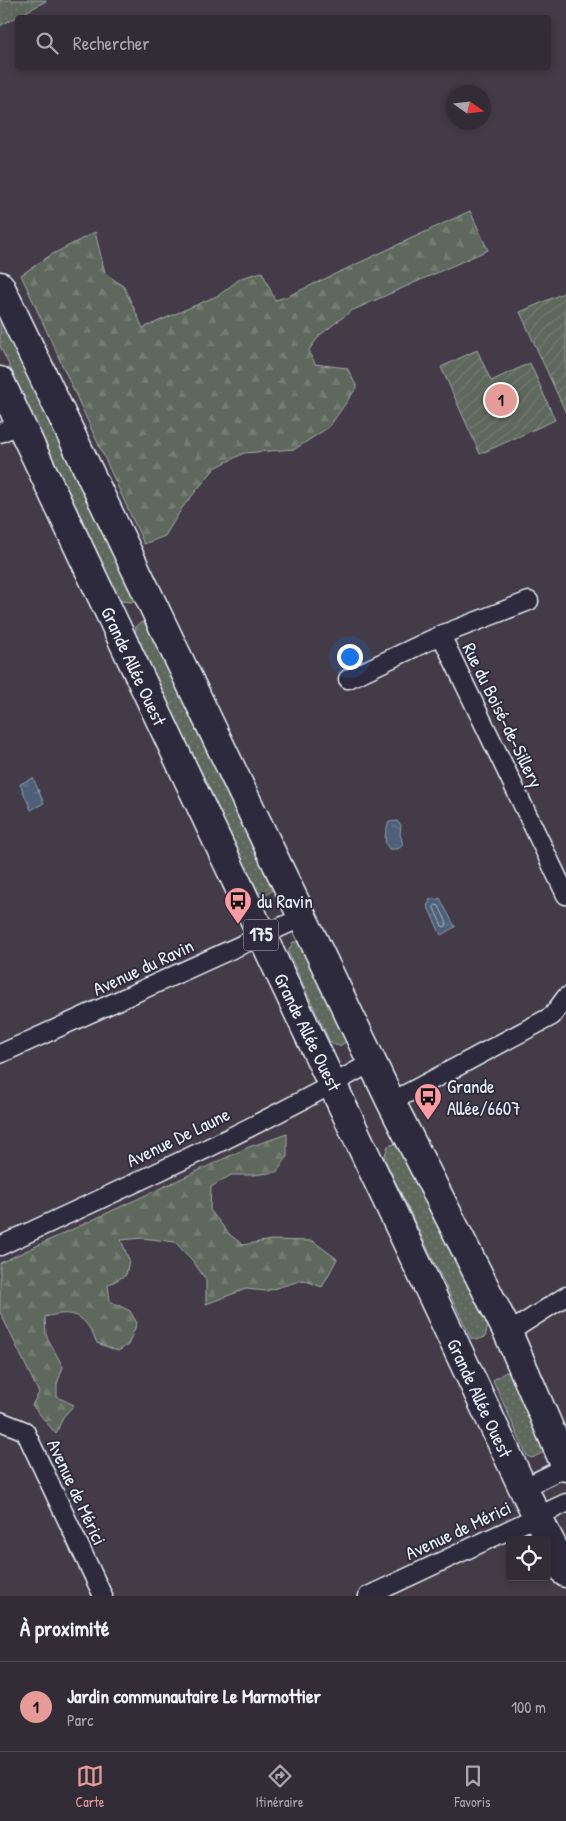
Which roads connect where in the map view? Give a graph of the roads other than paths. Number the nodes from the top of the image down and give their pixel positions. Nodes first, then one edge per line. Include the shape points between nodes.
1 (0, 286) edge
2 (0, 381) edge
3 (10, 429) edge
4 (528, 600) dead end
5 (152, 605) junction
6 (114, 623) junction
7 (441, 635) junction
8 (348, 679) dead end
9 (566, 895) edge
10 (303, 917) junction
11 (261, 935) junction
12 (566, 997) edge
13 (0, 1054) edge
14 (372, 1062) junction
15 (334, 1084) junction
16 (391, 1102) junction
17 (0, 1246) edge
18 (566, 1296) edge
19 (508, 1333) junction
20 (0, 1421) edge
21 (566, 1467) edge
22 (523, 1488) junction
23 (566, 1503) edge
24 (539, 1517) junction
25 (566, 1573) edge
26 (103, 1596) edge
27 (368, 1596) edge

1 - 5 main road, 175
2 - 3 main road, Grande Allée Ouest / 175
3 - 6 main road, Grande Allée Ouest / 175
4 - 7 street, Rue du Boisé-de-Sillery
5 - 6 main road
5 - 10 main road, 175
6 - 11 main road, Grande Allée Ouest / 175
7 - 8 street, Rue du Boisé-de-Sillery
7 - 9 street, Rue du Boisé-de-Sillery
10 - 11 street, Avenue du Ravin
10 - 14 main road, 175
11 - 13 street, Avenue du Ravin
11 - 15 main road, Grande Allée Ouest / 175
12 - 16 street via 552,1016
14 - 15 street, Avenue De Laune
14 - 16 main road, 175
15 - 17 street, Avenue De Laune
15 - 22 main road, Grande Allée Ouest / 175
16 - 19 main road, 175
18 - 19 street
19 - 21 main road, 175
20 - 26 street, Avenue de Mérici via 26,1431
21 - 22 street
22 - 24 main road, Grande Allée Ouest / 175
23 - 24 street, Avenue de Mérici
24 - 25 main road, Grande Allée Ouest / 175
24 - 27 street, Avenue de Mérici

